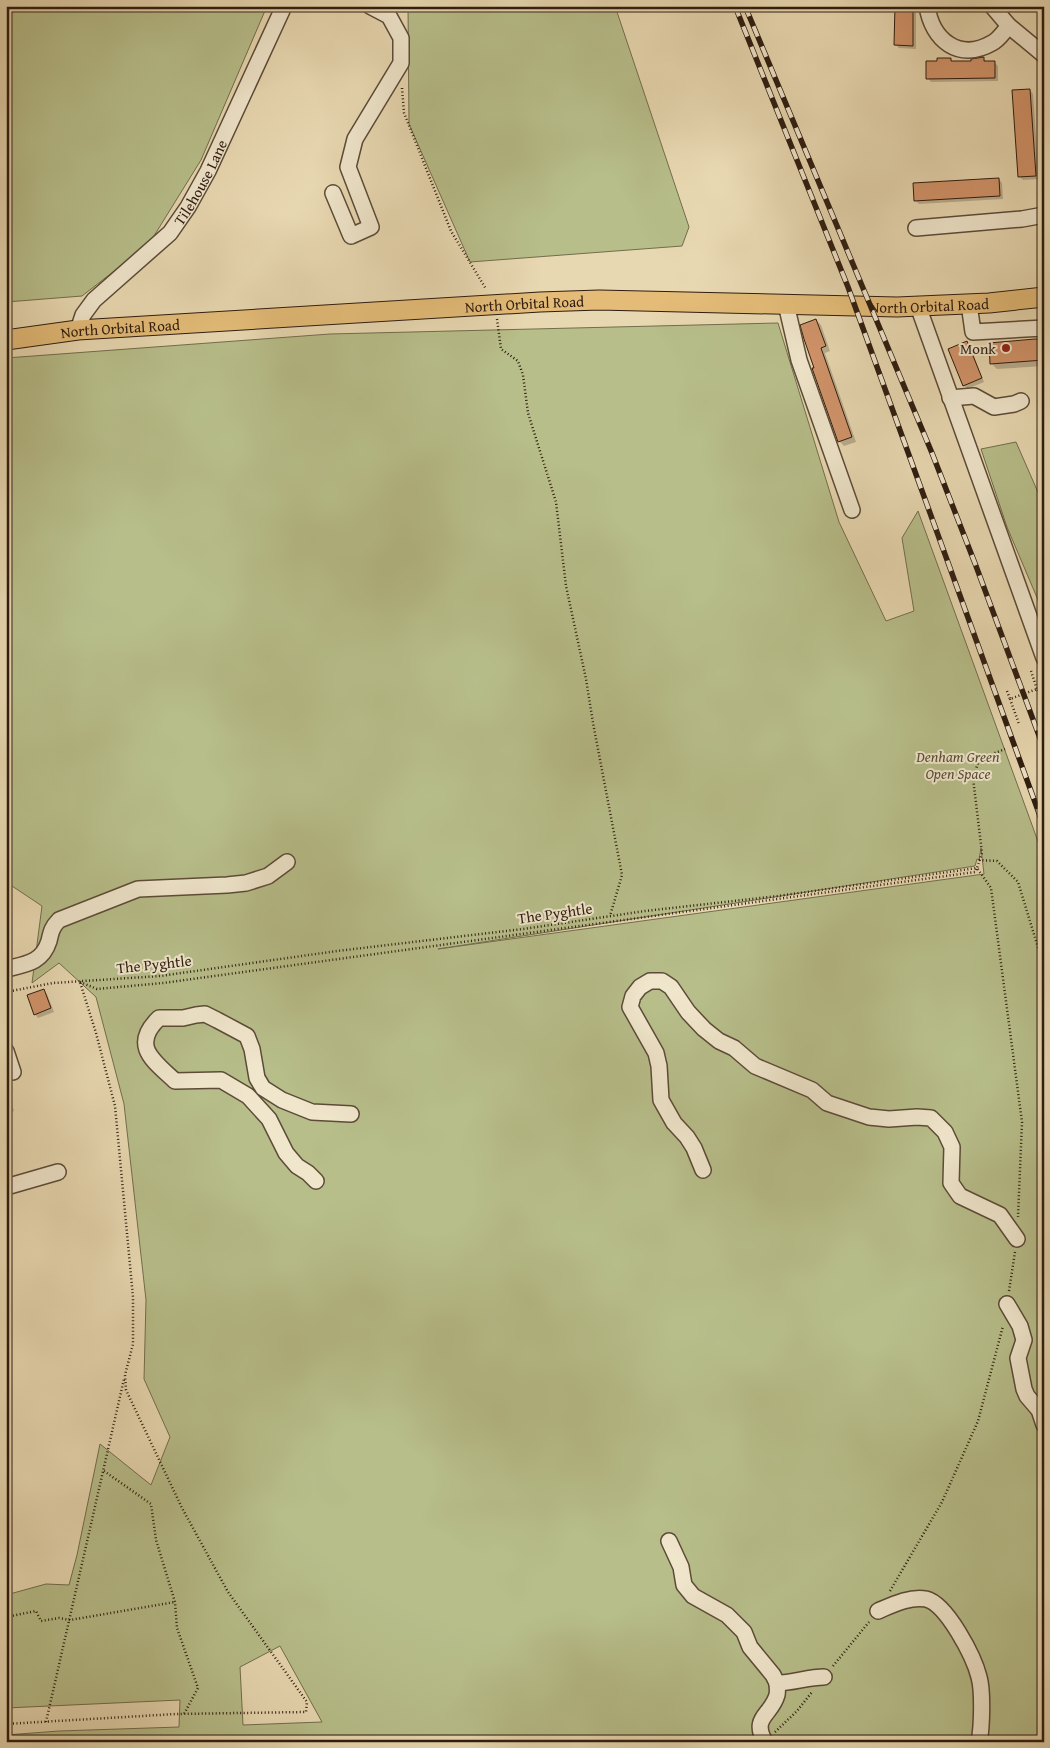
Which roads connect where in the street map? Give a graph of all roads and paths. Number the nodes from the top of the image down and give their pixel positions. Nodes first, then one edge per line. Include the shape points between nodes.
1 (284, 6) edge
2 (370, 6) edge
3 (927, 6) edge
4 (992, 6) edge
5 (1009, 26) junction
6 (1044, 55) edge
7 (401, 63) junction
8 (333, 193) dead end
9 (1044, 215) edge
10 (916, 228) dead end
11 (1044, 297) edge
12 (786, 304) junction
13 (969, 304) junction
14 (496, 306) junction
15 (918, 306) junction
16 (1044, 328) edge
17 (78, 330) junction
18 (6, 340) edge
19 (950, 398) junction
20 (1022, 401) dead end
21 (852, 510) dead end
22 (1044, 658) edge
23 (1031, 672) dead end
24 (1037, 689) junction
25 (1007, 691) dead end
26 (1040, 696) dead end
27 (1010, 699) junction
28 (1044, 711) edge
29 (1044, 718) edge
30 (1020, 724) dead end
31 (1005, 749) dead end
32 (979, 860) junction
33 (287, 862) dead end
34 (977, 868) junction
35 (610, 916) junction
36 (1044, 967) edge
37 (6, 969) edge
38 (80, 982) junction
39 (6, 992) edge
40 (6, 1052) edge
41 (13, 1072) dead end
42 (351, 1114) dead end
43 (703, 1170) dead end
44 (58, 1172) dead end
45 (316, 1181) dead end
46 (6, 1187) edge
47 (1017, 1239) junction
48 (1007, 1304) junction
49 (125, 1375) junction
50 (1044, 1425) edge
51 (103, 1471) junction
52 (670, 1541) dead end
53 (175, 1602) junction
54 (878, 1611) junction
55 (6, 1617) edge
56 (70, 1620) junction
57 (824, 1677) junction
58 (777, 1683) junction
59 (184, 1714) junction
60 (46, 1722) junction
61 (6, 1724) edge
62 (769, 1739) edge
63 (979, 1742) edge

1 - 17 street, Tilehouse Lane via 208,171 188,207 170,233 94,300 83,315
2 - 7 street via 389,16 401,38
3 - 5 street via 931,24 940,38 963,50 994,42
4 - 5 street
5 - 6 street
7 - 8 street via 355,139 348,167 371,227 351,236
7 - 14 path via 404,113 451,231
9 - 10 street
11 - 13 main road, North Orbital Road
12 - 14 main road, North Orbital Road via 599,300
12 - 15 main road, North Orbital Road
12 - 21 street via 799,360
13 - 15 main road, North Orbital Road
13 - 16 street via 973,332
14 - 17 main road, North Orbital Road
14 - 35 path via 501,348 518,361 528,413 556,502 566,586 622,874
15 - 19 street
17 - 18 main road, North Orbital Road
19 - 20 street via 974,396 994,407
19 - 22 street
23 - 24 path
24 - 26 path, bridge
24 - 27 path, bridge
25 - 27 path, bridge
27 - 30 path
28 - 29 path
31 - 32 path via 978,763 973,778 982,853
32 - 34 path
32 - 36 path via 997,860 1018,882
33 - 37 street via 268,876 246,883 145,889 124,894 59,920 52,926 46,950 37,960
34 - 35 path, The Pyghtle
34 - 38 path via 975,872 899,883 163,983 97,989
34 - 47 path via 991,888 1022,1122
35 - 38 path, The Pyghtle via 160,976
38 - 39 path, The Pyghtle via 53,983
38 - 49 path via 115,1106 133,1297 133,1344
40 - 41 street
42 - 45 street via 312,1112 263,1088 257,1078 247,1036 205,1014 159,1018 146,1035 151,1058 175,1081 221,1080 248,1096 268,1119 286,1153
43 - 47 street via 694,1148 661,1100 656,1053 630,1007 632,996 650,981 662,981 670,987 704,1029 755,1066 812,1090 827,1103 869,1117 931,1118 945,1132 952,1147 951,1183 960,1196 1000,1214
44 - 46 street
47 - 48 path
48 - 50 street via 1024,1340 1018,1358 1024,1389 1040,1410
48 - 54 path via 978,1421 942,1502
49 - 51 path
49 - 59 path via 126,1390 182,1508 228,1592 307,1702 306,1712
51 - 53 path via 151,1504 156,1540
51 - 56 path
52 - 58 street via 681,1566 684,1585 692,1596 727,1615 744,1632 750,1647
53 - 56 path
53 - 59 path via 176,1628 198,1688
54 - 57 path
54 - 63 street via 901,1601 926,1599 944,1610 962,1638 979,1677 982,1728
55 - 56 path via 36,1611 41,1621
56 - 60 path
57 - 58 street
57 - 62 path
58 - 62 street via 776,1695 760,1722 760,1732
59 - 60 path
60 - 61 path

